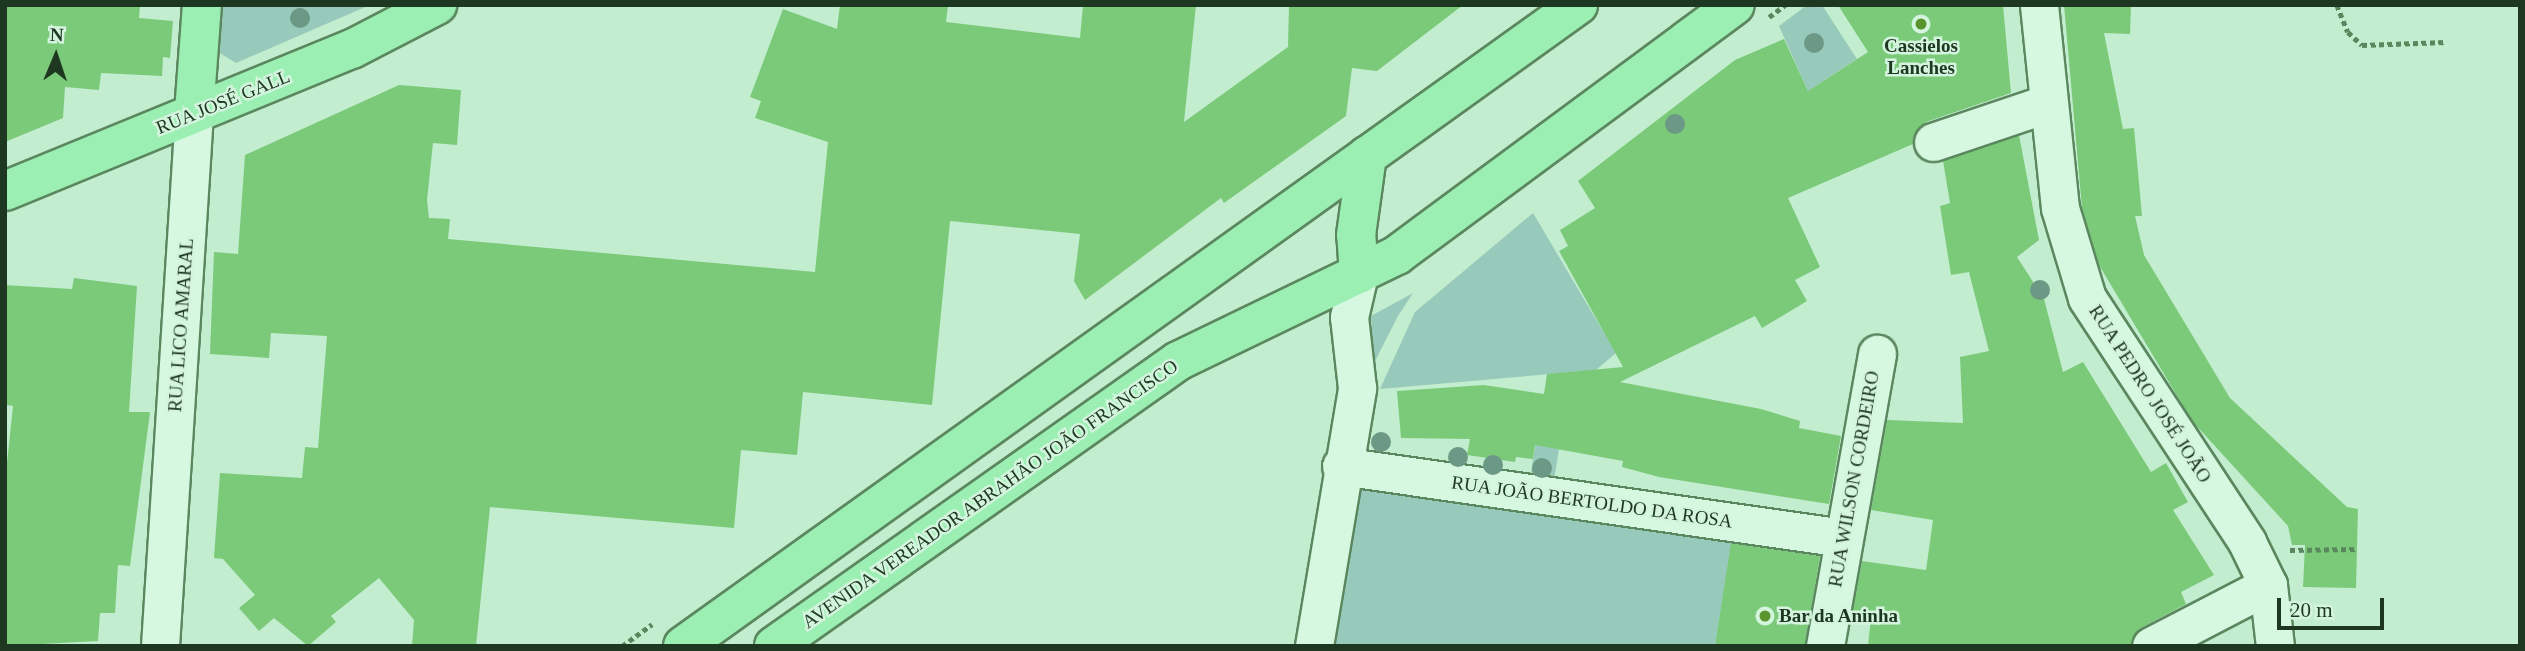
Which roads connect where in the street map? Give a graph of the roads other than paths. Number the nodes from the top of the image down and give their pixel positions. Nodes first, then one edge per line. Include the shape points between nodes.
1 (202, 5) edge
2 (437, 5) edge
3 (1735, 5) edge
4 (2039, 5) edge
5 (1557, 12) edge
6 (2046, 104) junction
7 (194, 113) junction
8 (1933, 142) dead end
9 (1367, 156) junction
10 (5, 191) edge
11 (1359, 275) junction
12 (1877, 354) dead end
13 (1341, 466) junction
14 (1843, 538) junction
15 (2268, 585) junction
16 (160, 646) edge
17 (683, 646) edge
18 (774, 646) edge
19 (1314, 646) edge
20 (1825, 646) edge
21 (2151, 646) edge
22 (2275, 646) edge

1 - 7 main road, RUA LICO AMARAL
2 - 7 main road, RUA JOSÉ GALL via 352,49
3 - 11 main road, AVENIDA VEREADOR ABRAHÃO JOÃO FRANCISCO via 1424,237
4 - 6 street, RUA PEDRO JOSÉ JOÃO
5 - 9 main road
6 - 8 street
6 - 15 street, RUA PEDRO JOSÉ JOÃO via 2060,208 2087,298 2251,550
7 - 10 main road, RUA JOSÉ GALL
7 - 16 street, RUA LICO AMARAL
9 - 11 main road via 1356,235
9 - 17 main road
11 - 13 street via 1349,317 1357,388
11 - 18 main road, AVENIDA VEREADOR ABRAHÃO JOÃO FRANCISCO via 1148,380
12 - 14 street, RUA WILSON CORDEIRO
13 - 14 street, RUA JOÃO BERTOLDO DA ROSA
13 - 19 street
14 - 20 street, RUA WILSON CORDEIRO
15 - 21 street
15 - 22 street, RUA PEDRO JOSÉ JOÃO

